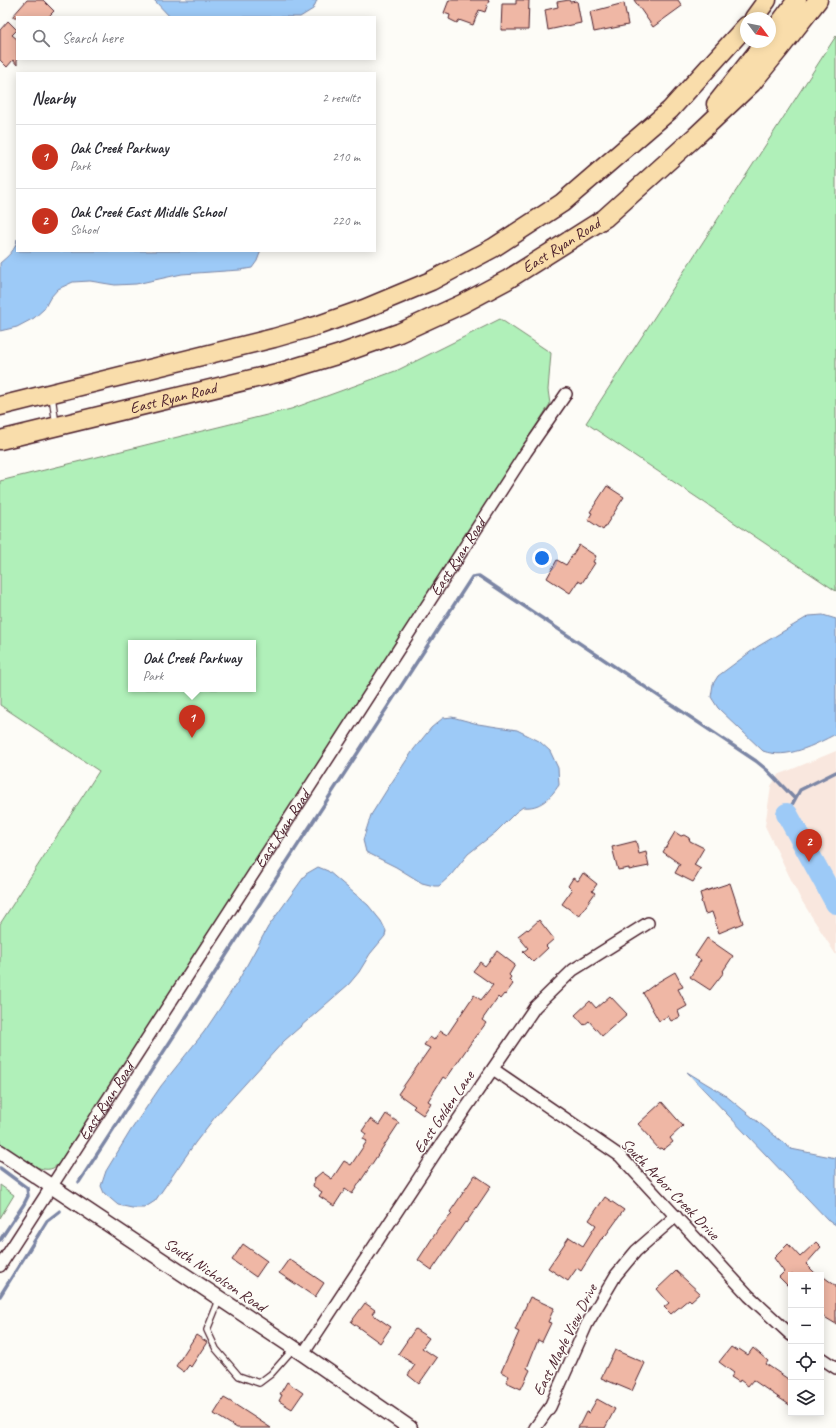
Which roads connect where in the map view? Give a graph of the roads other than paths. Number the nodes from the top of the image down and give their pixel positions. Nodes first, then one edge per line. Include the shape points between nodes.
1 (767, 0) edge
2 (796, 0) edge
3 (818, 0) edge
4 (758, 12) edge
5 (776, 28) edge
6 (740, 33) edge
7 (760, 48) edge
8 (674, 156) junction
9 (52, 394) junction
10 (566, 394) dead end
11 (0, 406) edge
12 (57, 426) junction
13 (0, 440) edge
14 (648, 923) dead end
15 (493, 1069) junction
16 (0, 1152) edge
17 (51, 1186) junction
18 (676, 1216) junction
19 (0, 1266) edge
20 (220, 1298) junction
21 (788, 1332) edge
22 (298, 1351) junction
23 (824, 1360) edge
24 (836, 1368) edge
25 (410, 1428) edge
26 (535, 1428) edge

1 - 4 main road
2 - 5 main road
3 - 8 main road, East Ryan Road via 752,83
6 - 9 main road via 670,110 562,203 493,248 430,281 319,325
7 - 8 main road
8 - 12 main road, East Ryan Road via 605,218 507,280 399,333 281,372
9 - 11 main road
9 - 12 lane
10 - 17 street, East Ryan Road
12 - 13 main road, East Ryan Road
14 - 15 street, East Golden Lane via 573,970 535,1007
15 - 18 street, South Arbor Creek Drive via 620,1156
15 - 22 street, East Golden Lane
16 - 17 street, South Nicholson Road
17 - 19 street, East Ryan Road
17 - 20 street, South Nicholson Road
18 - 21 street, South Arbor Creek Drive via 749,1296
18 - 26 street, East Maple View Drive via 636,1251 616,1275 587,1324 550,1407
20 - 22 street, South Nicholson Road
20 - 22 lane via 207,1330 216,1350 239,1376 259,1383
22 - 25 street, South Nicholson Road
23 - 24 street

